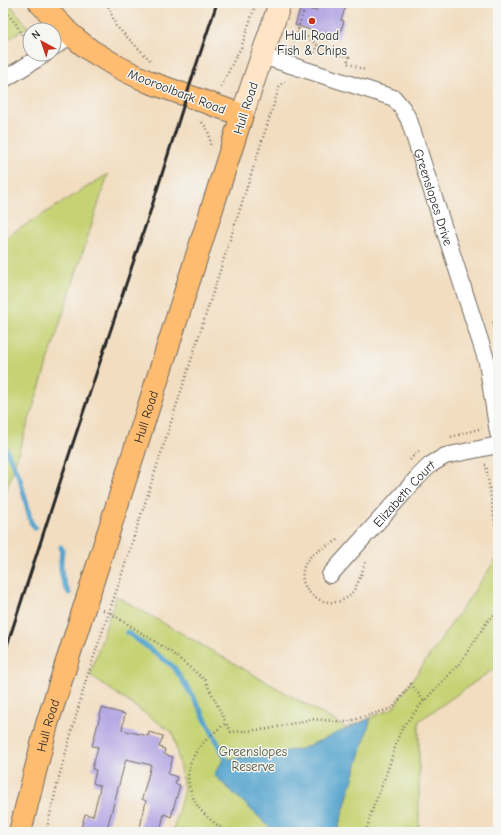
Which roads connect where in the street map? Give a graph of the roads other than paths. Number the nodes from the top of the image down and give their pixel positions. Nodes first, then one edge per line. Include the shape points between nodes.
1 (40, 3) edge
2 (280, 3) edge
3 (71, 35) junction
4 (62, 41) edge
5 (262, 56) junction
6 (32, 62) edge
7 (3, 80) edge
8 (242, 115) junction
9 (498, 433) edge
10 (498, 445) edge
11 (330, 575) dead end
12 (20, 832) edge

1 - 3 main road, Mooroolbark Road
2 - 5 main road, Hull Road
3 - 4 street
3 - 8 main road, Mooroolbark Road via 128,73
5 - 8 main road, Hull Road
5 - 9 street, Greenslopes Drive via 394,98 403,109 409,120 487,362
6 - 7 street
8 - 12 main road, Hull Road via 48,724
10 - 11 street, Elizabeth Court via 445,456 430,465

